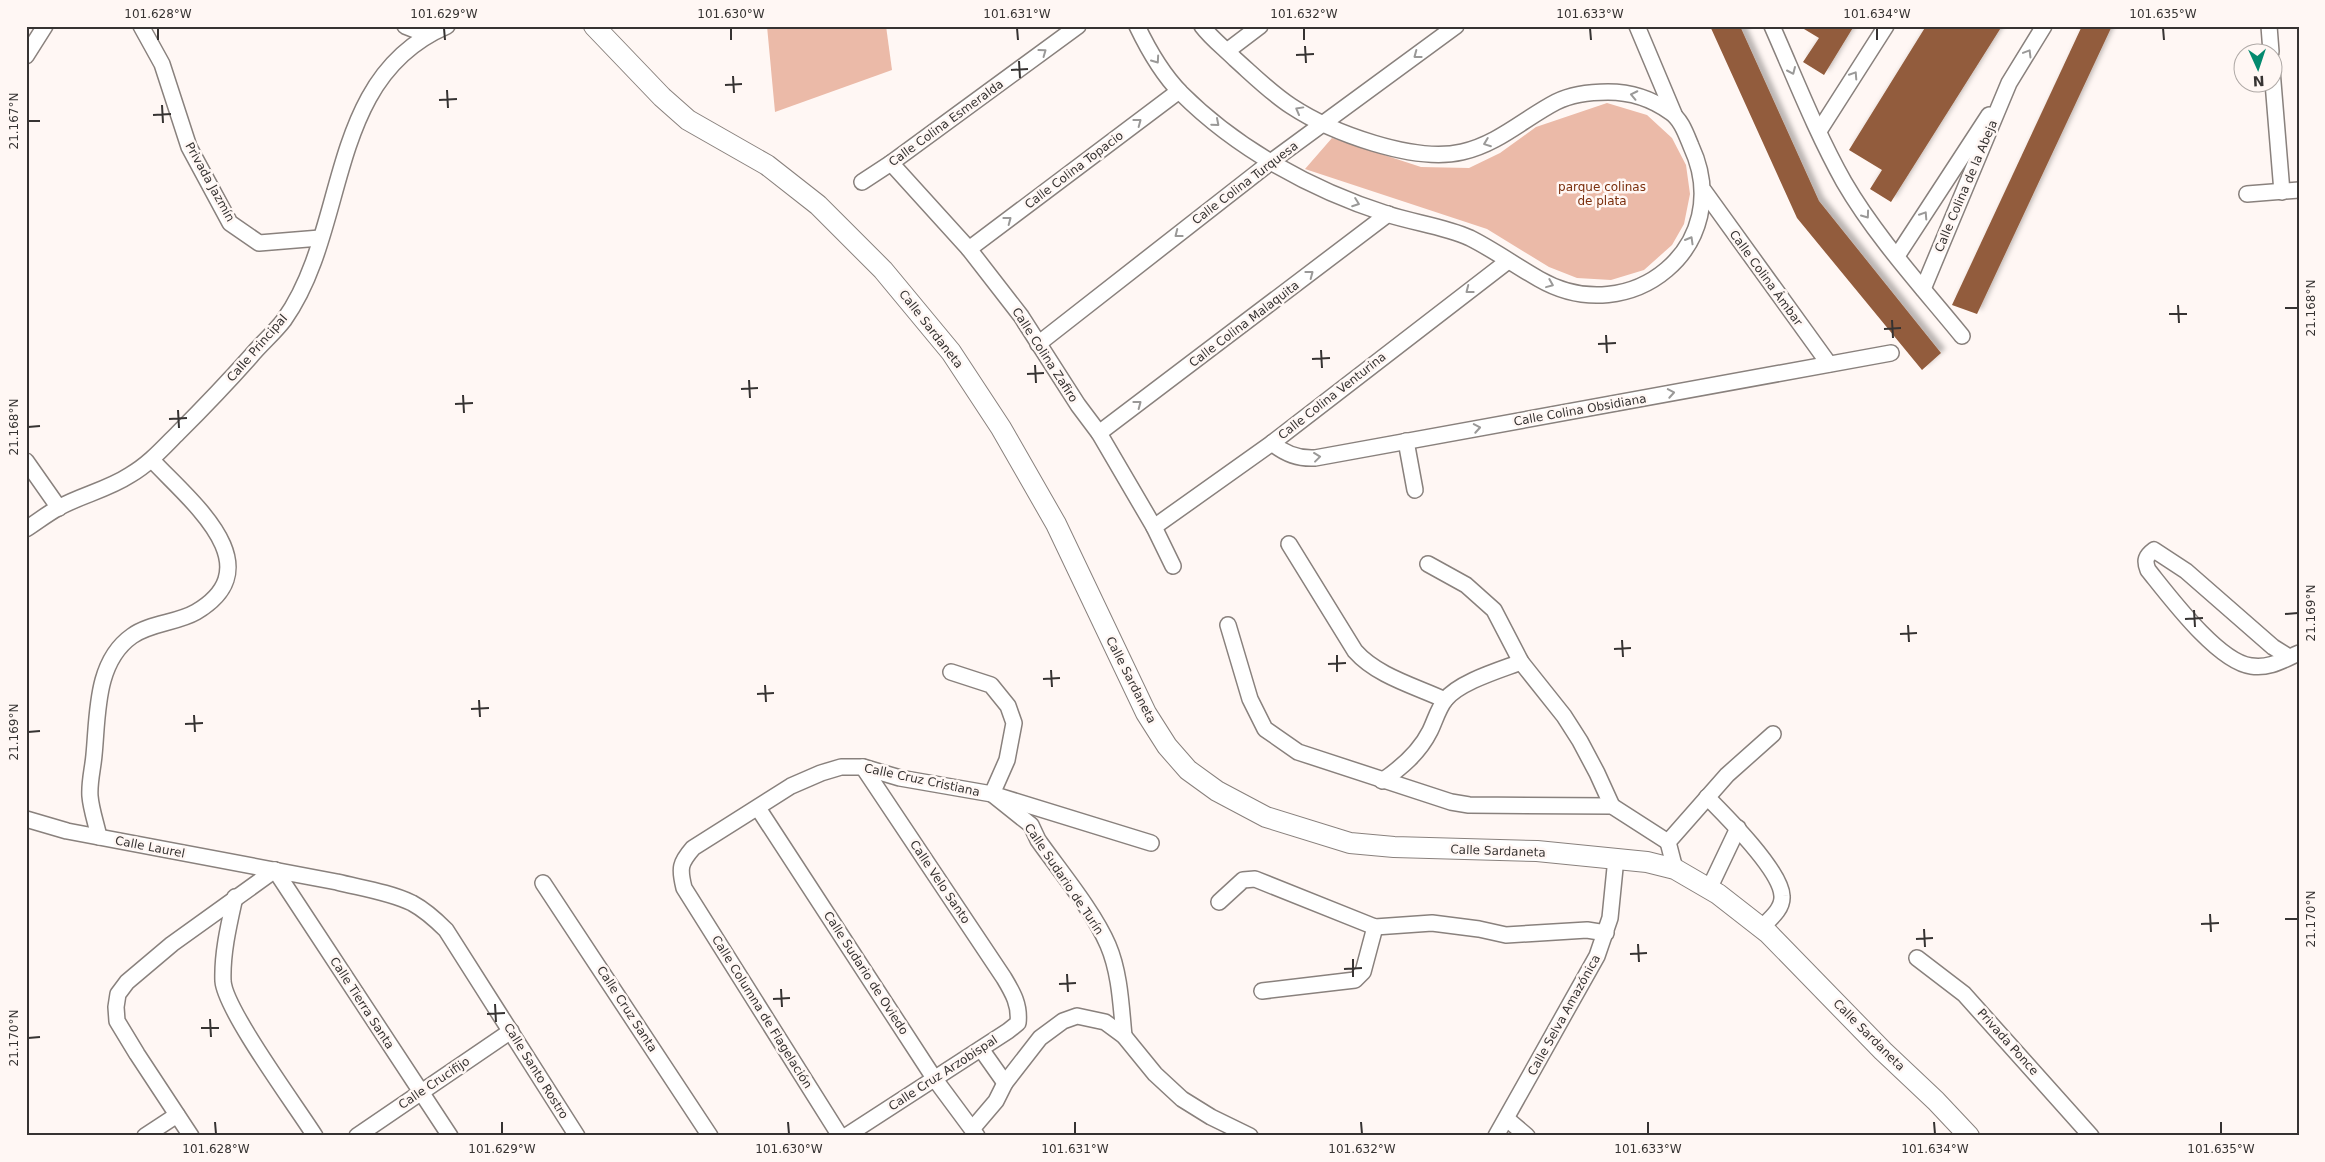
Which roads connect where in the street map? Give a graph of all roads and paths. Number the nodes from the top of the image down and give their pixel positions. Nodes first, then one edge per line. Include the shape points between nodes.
1 (44, 26) edge
2 (141, 26) edge
3 (405, 26) edge
4 (448, 26) edge
5 (594, 26) edge
6 (1078, 26) edge
7 (1137, 26) edge
8 (1202, 26) edge
9 (1260, 26) edge
10 (1456, 26) edge
11 (1637, 26) edge
12 (1772, 26) edge
13 (1886, 26) edge
14 (2044, 26) edge
15 (2269, 26) edge
16 (428, 35) junction
17 (2270, 42) edge
18 (1227, 51) junction
19 (26, 56) edge
20 (2009, 83) junction
21 (1179, 91) junction
22 (2274, 92) edge
23 (1674, 114) junction
24 (1324, 124) junction
25 (1818, 131) junction
26 (1272, 161) junction
27 (890, 163) junction
28 (862, 182) dead end
29 (2299, 190) edge
30 (1704, 191) junction
31 (2282, 192) junction
32 (2247, 194) dead end
33 (1388, 214) junction
34 (320, 238) junction
35 (969, 249) junction
36 (1897, 256) junction
37 (1508, 260) junction
38 (1923, 289) junction
39 (1962, 336) dead end
40 (1038, 344) junction
41 (1891, 353) dead end
42 (1829, 364) junction
43 (1100, 433) junction
44 (1406, 441) junction
45 (1272, 443) junction
46 (152, 460) junction
47 (26, 461) edge
48 (1415, 490) dead end
49 (59, 508) junction
50 (1154, 527) junction
51 (26, 528) edge
52 (1289, 544) dead end
53 (1428, 564) dead end
54 (1173, 566) dead end
55 (1228, 625) dead end
56 (2294, 655) edge
57 (1522, 662) junction
58 (951, 672) dead end
59 (1445, 700) junction
60 (1773, 734) dead end
61 (863, 767) junction
62 (1382, 781) junction
63 (992, 794) junction
64 (1707, 797) junction
65 (1612, 806) junction
66 (758, 808) junction
67 (26, 819) edge
68 (1738, 828) junction
69 (99, 836) junction
70 (1668, 842) junction
71 (1151, 843) dead end
72 (1616, 858) junction
73 (1675, 869) junction
74 (275, 870) junction
75 (543, 883) dead end
76 (684, 888) joint
77 (1709, 889) junction
78 (235, 897) junction
79 (1220, 902) dead end
80 (1376, 927) junction
81 (1761, 928) junction
82 (446, 930) joint
83 (1606, 933) junction
84 (1917, 958) dead end
85 (1262, 991) dead end
86 (1016, 998) joint
87 (511, 1032) junction
88 (1124, 1036) junction
89 (981, 1049) junction
90 (934, 1078) junction
91 (1005, 1083) junction
92 (421, 1092) junction
93 (177, 1115) junction
94 (1507, 1120) junction
95 (975, 1132) edge
96 (145, 1136) edge
97 (191, 1136) edge
98 (315, 1136) edge
99 (357, 1136) edge
100 (450, 1136) edge
101 (577, 1136) edge
102 (710, 1136) edge
103 (840, 1136) edge
104 (846, 1136) edge
105 (1250, 1136) edge
106 (1496, 1136) edge
107 (1527, 1136) edge
108 (1969, 1136) edge
109 (2092, 1136) edge

1 - 19 street
2 - 34 street, Privada Jazmín via 162,64 189,147 230,223 260,243
3 - 16 street
4 - 16 street, Calle Principal
5 - 72 street, Calle Sardaneta via 688,120 767,165 818,205 884,270 951,352 1001,428 1056,524 1146,713 1166,746 1188,770 1217,791 1266,817 1350,843 1537,851
27 -> 6 street, Calle Colina Esmeralda
7 -> 21 street via 1147,47
8 - 18 street
9 - 18 street
10 -> 24 street, Calle Colina Turquesa
11 - 23 street
12 -> 25 street
25 -> 13 street
20 -> 14 street, Calle Colina de la Abeja
15 - 17 street
16 - 34 street, Calle Principal via 399,57 377,82 361,112
24 -> 18 street via 1291,106
36 -> 20 street, Calle Colina de la Abeja
20 - 38 street, Calle Colina de la Abeja
21 -> 26 street via 1228,134
35 -> 21 street, Calle Colina Topacio
22 - 31 street
23 -> 24 street via 1647,98 1618,92 1588,92 1558,101 1494,140 1462,152 1432,155 1395,150
23 - 30 street via 1697,158
24 - 26 street, Calle Colina Turquesa
25 -> 36 street via 1852,195
26 -> 33 street via 1320,187
26 -> 40 street, Calle Colina Turquesa
27 - 28 street, Calle Colina Esmeralda
27 - 35 street, Calle Colina Zafiro
29 - 31 street
37 -> 30 street via 1544,282 1582,294 1614,295 1643,286 1667,270 1684,251 1695,232
30 - 42 street, Calle Colina Ámbar
31 - 32 street
33 - 37 street via 1469,238
43 -> 33 street, Calle Colina Malaquita
34 - 46 street, Calle Principal via 300,295 282,322
35 - 40 street, Calle Colina Zafiro via 1021,316
36 - 38 street
37 -> 45 street, Calle Colina Venturina
38 - 39 street
40 - 43 street, Calle Colina Zafiro
41 - 42 street, Calle Colina Obsidiana
44 -> 42 street, Calle Colina Obsidiana
43 - 50 street, Calle Colina Zafiro
45 -> 44 street, Calle Colina Obsidiana via 1288,454 1306,458
44 - 48 street
45 - 50 street, Calle Colina Venturina
46 - 49 street, Calle Principal via 111,487
46 - 69 street via 215,528 225,546 228,569 222,590 195,612 132,635 114,653 100,690 90,777 90,797
47 - 49 street
49 - 51 street, Calle Principal
50 - 54 street, Calle Colina Zafiro
52 - 59 street via 1364,661
53 - 57 street via 1466,585 1494,610
55 - 62 street via 1250,699 1265,729 1298,752
56 - 56 street via 2273,648 2164,555 2154,550 2147,556 2148,570 2188,619 2227,657 2250,666 2272,666
57 - 59 street via 1469,684
57 - 65 street via 1576,735
58 - 63 street via 991,685 1008,706 1014,723 1007,760
59 - 62 street via 1430,733 1416,752
60 - 64 street
61 - 63 street, Calle Cruz Cristiana via 900,778
61 - 66 street, Calle Cruz Cristiana via 841,767 821,773 791,786
61 - 86 street, Calle Velo Santo
62 - 65 street via 1469,805
63 - 71 street, Calle Cruz Cristiana
63 - 88 street, Calle Sudario de Turín via 1031,825 1096,923 1108,946 1116,973
64 - 68 street
64 - 70 street
65 - 70 street
66 - 76 street, Calle Cruz Cristiana via 694,848 683,859 680,872
66 - 90 street, Calle Sudario de Oviedo
67 - 69 street, Calle Laurel
68 - 77 street
68 - 81 street via 1778,881 1782,897 1779,909
69 - 74 street, Calle Laurel
70 - 73 street
72 - 73 street, Calle Sardaneta
72 - 83 street, Calle Selva Amazónica
73 - 77 street, Calle Sardaneta
74 - 78 street
74 - 82 street, Calle Laurel via 378,892 412,904
74 - 92 street, Calle Tierra Santa
75 - 102 street, Calle Cruz Santa
76 - 103 street, Calle Columna de Flagelación
77 - 81 street, Calle Sardaneta
78 - 93 street via 172,944 127,982 118,994 118,1021
78 - 98 street via 227,932 223,983 244,1028
79 - 80 street via 1244,880 1255,880
80 - 83 street via 1432,923 1479,928 1506,935 1587,930
80 - 85 street via 1364,972 1355,980
81 - 108 street, Calle Sardaneta
82 - 87 street, Calle Santo Rostro
83 - 94 street, Calle Selva Amazónica via 1597,956
84 - 109 street, Privada Ponce via 1964,994
86 - 89 street, Calle Cruz Arzobispal via 1020,1011 1018,1023
87 - 92 street, Calle Crucifijo
87 - 101 street, Calle Santo Rostro
88 - 91 street via 1105,1022 1092,1018 1077,1016 1063,1021 1040,1038
88 - 105 street via 1155,1074 1182,1099
89 - 90 street, Calle Cruz Arzobispal
89 - 91 street
90 - 95 street, Calle Sudario de Oviedo
90 - 104 street, Calle Cruz Arzobispal
91 - 95 street
92 - 99 street, Calle Crucifijo
92 - 100 street, Calle Tierra Santa
93 - 96 street
93 - 97 street
94 - 106 street, Calle Selva Amazónica
94 - 107 street

